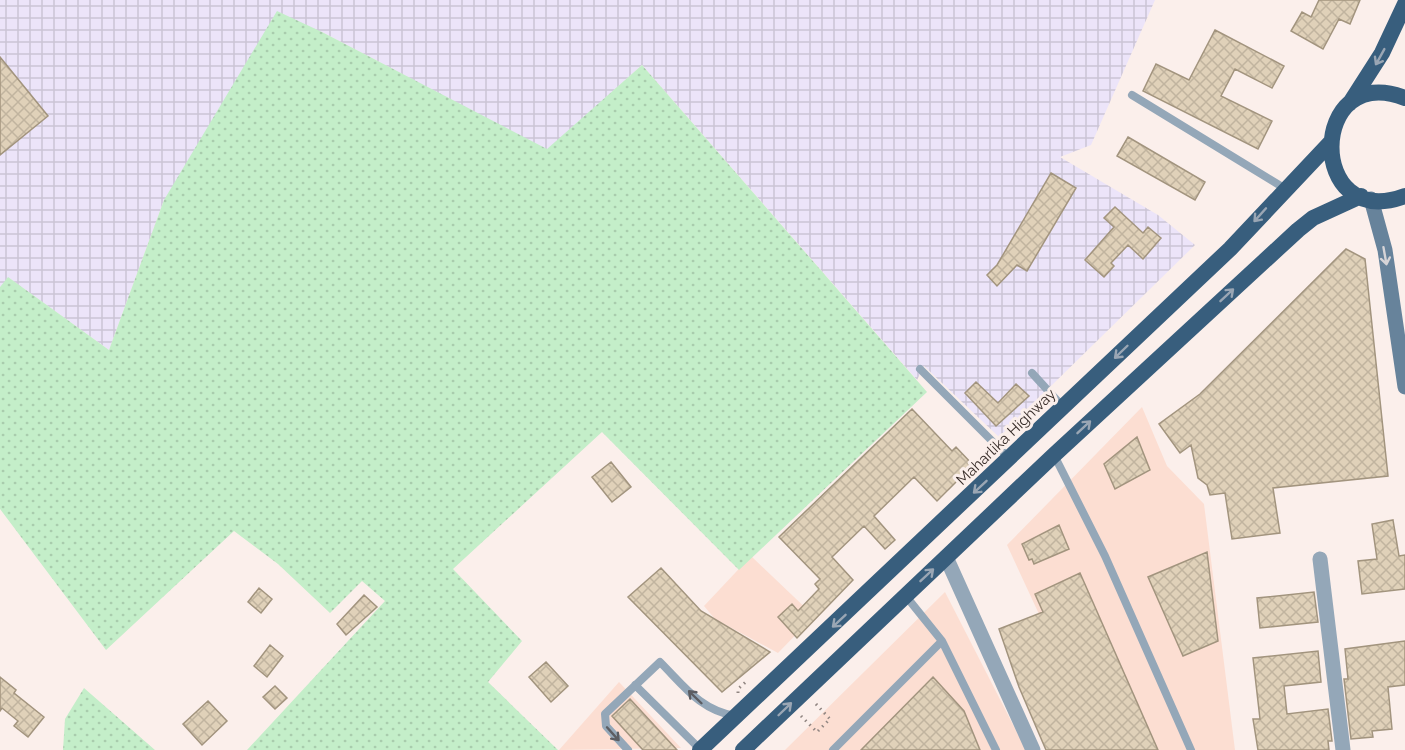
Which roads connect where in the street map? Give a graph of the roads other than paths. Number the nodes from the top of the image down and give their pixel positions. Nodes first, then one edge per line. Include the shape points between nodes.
1 (1405, 4) edge
2 (1132, 95) dead end
3 (1405, 98) edge
4 (1348, 106) junction
5 (1330, 143) junction
6 (1284, 188) junction
7 (1405, 196) edge
8 (1366, 198) junction
9 (920, 369) dead end
10 (1032, 373) dead end
11 (1405, 387) edge
12 (1064, 408) junction
13 (1054, 455) junction
14 (1010, 459) junction
15 (946, 557) junction
16 (1320, 559) dead end
17 (905, 595) junction
18 (942, 640) junction
19 (635, 685) junction
20 (738, 717) junction
21 (628, 750) edge
22 (701, 750) edge
23 (743, 750) edge
24 (834, 750) edge
25 (996, 750) edge
26 (1033, 750) edge
27 (1191, 750) edge
28 (1343, 750) edge

1 -> 4 highway via 1382,52
2 - 6 lane
3 - 4 highway via 1378,93
4 - 5 highway via 1336,121
5 - 6 highway, Maharlika Highway
5 - 8 highway via 1337,175
6 -> 12 highway, Maharlika Highway via 1230,249
7 - 8 highway via 1389,200
8 -> 11 main road via 1384,250
13 -> 8 highway via 1312,218
9 - 14 lane
10 - 12 lane
12 - 14 highway, Maharlika Highway
13 - 15 highway
13 - 27 lane via 1105,556
14 -> 20 highway, Maharlika Highway
17 -> 15 highway
15 - 26 street
16 - 28 street
17 - 18 lane
23 -> 17 highway
18 - 24 lane
18 - 25 lane
20 -> 19 lane via 716,713 699,702 660,662
19 -> 21 lane via 604,714 606,726
19 - 22 lane
20 - 22 highway, Maharlika Highway

